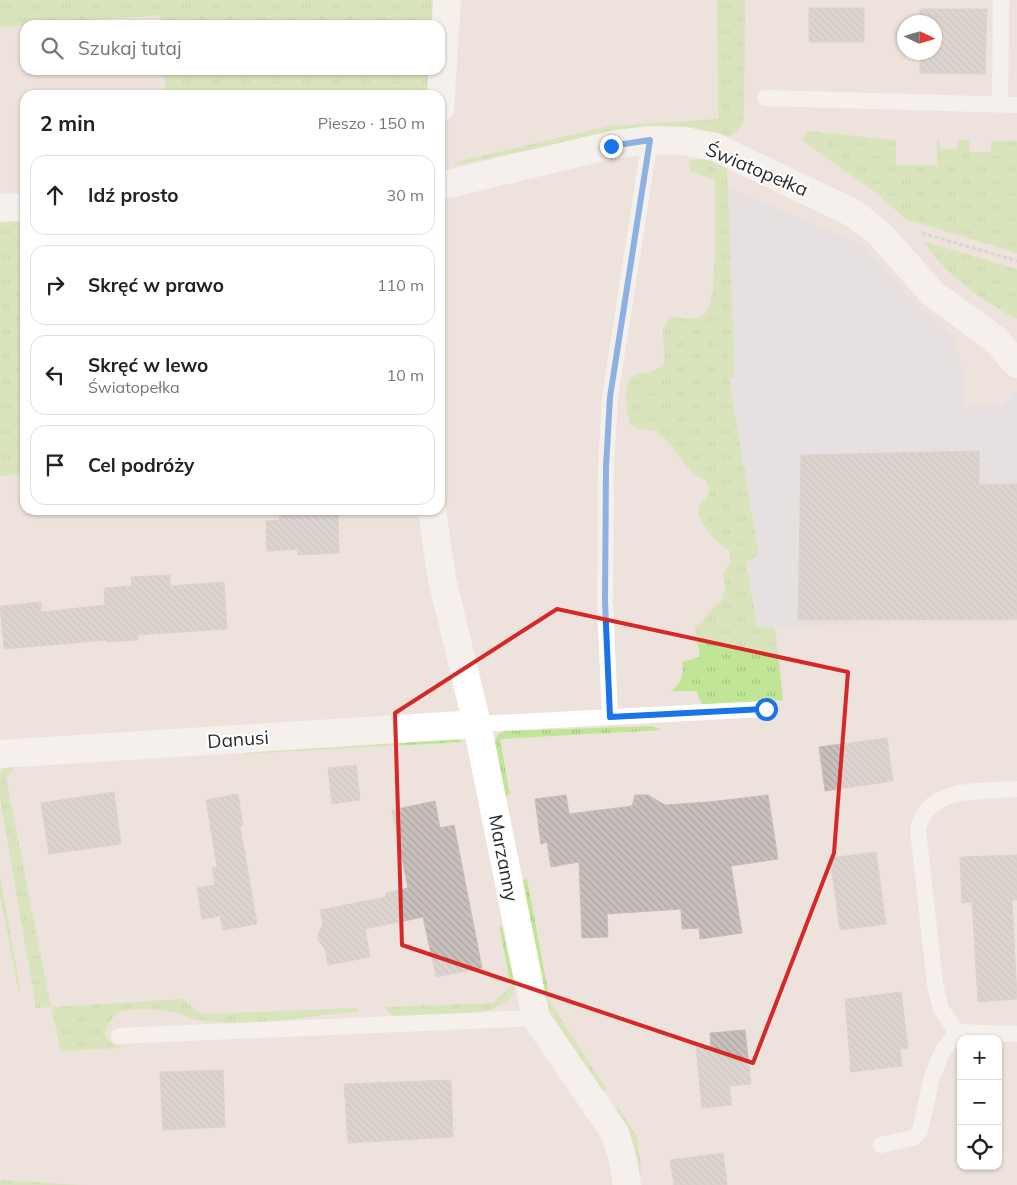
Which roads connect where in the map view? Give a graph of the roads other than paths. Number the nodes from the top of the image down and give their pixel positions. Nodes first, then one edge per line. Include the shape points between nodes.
1 (448, 0) edge
2 (1001, 0) edge
3 (445, 40) edge
4 (442, 75) edge
5 (441, 90) edge
6 (765, 98) dead end
7 (1000, 104) junction
8 (1017, 105) edge
9 (650, 140) junction
10 (445, 185) edge
11 (0, 208) edge
12 (20, 208) edge
13 (1006, 343) edge
14 (1017, 364) edge
15 (433, 515) edge
16 (766, 709) dead end
17 (610, 717) junction
18 (477, 724) junction
19 (0, 754) edge
20 (1017, 789) edge
21 (536, 1018) junction
22 (957, 1032) junction
23 (1017, 1034) edge
24 (119, 1036) dead end
25 (881, 1145) dead end
26 (627, 1185) edge

1 - 3 street
2 - 7 lane
4 - 5 street
6 - 7 lane
7 - 8 lane
9 - 10 street, Światopełka
9 - 13 street, Światopełka via 715,146 853,213 880,234 932,293
9 - 17 lane via 610,397 605,602
11 - 12 street
13 - 14 street, Światopełka
15 - 18 street, Marzanny via 442,579
16 - 17 lane
17 - 18 lane
18 - 19 street, Danusi
18 - 21 street, Marzanny
20 - 22 lane via 953,794 927,808 920,818 918,830 935,984 941,1009
21 - 24 lane
21 - 26 street, Marzanny via 615,1133 624,1160
22 - 23 lane
22 - 25 lane via 942,1052 932,1077 920,1130 913,1138

